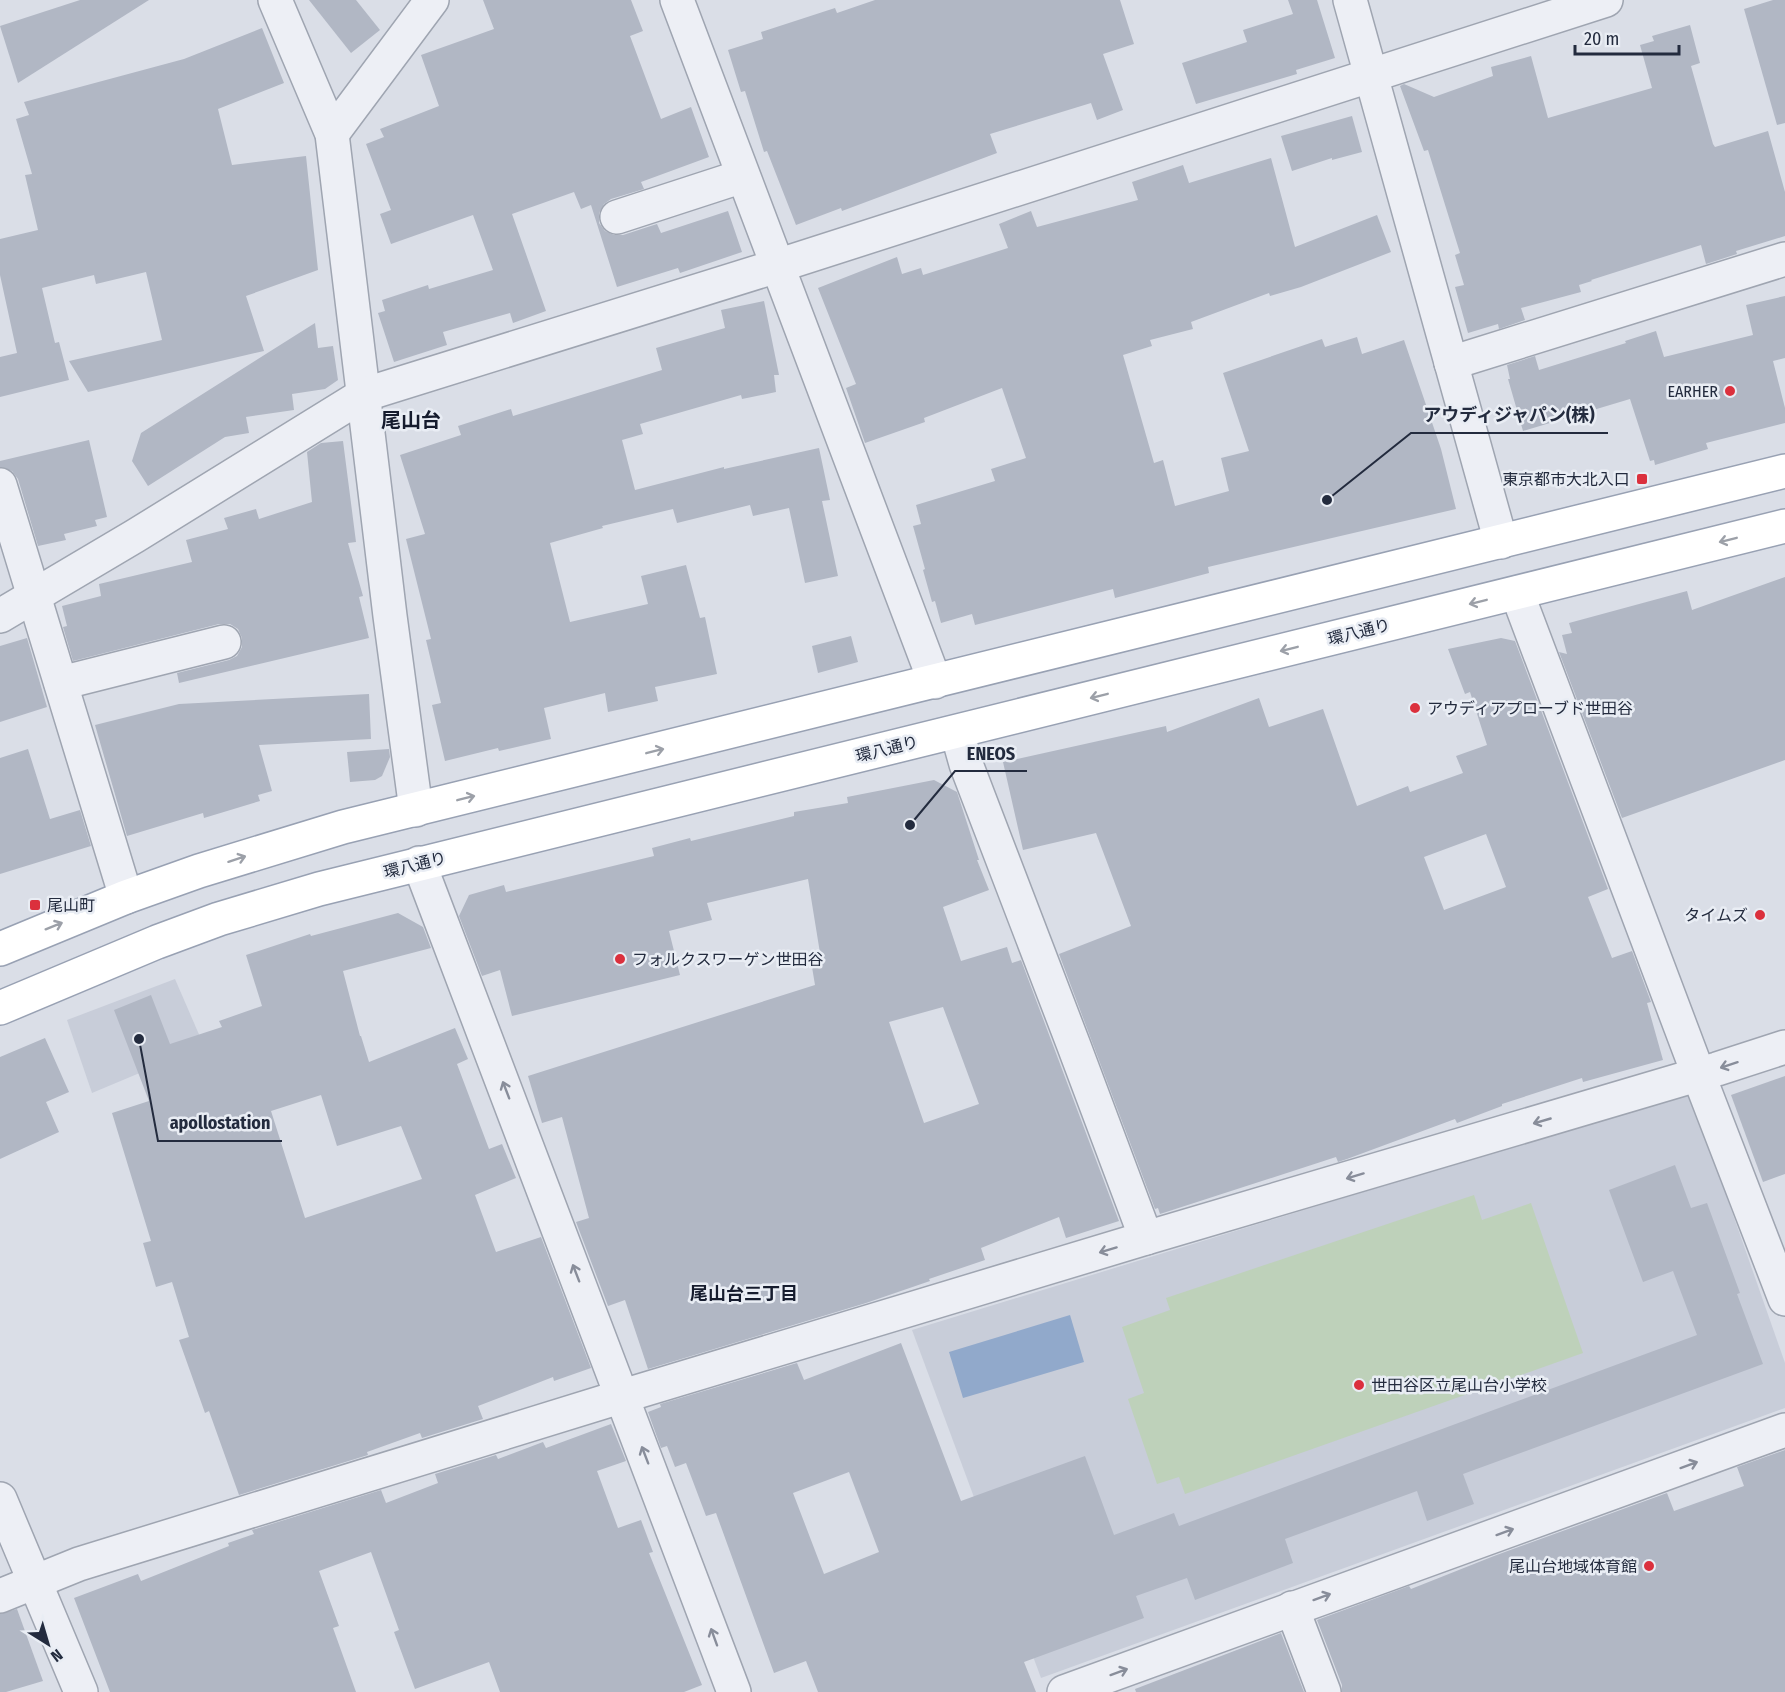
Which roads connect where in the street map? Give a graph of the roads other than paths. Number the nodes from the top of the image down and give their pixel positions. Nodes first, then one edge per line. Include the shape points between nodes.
1 (275, 0) edge
2 (432, 0) edge
3 (677, 0) edge
4 (1350, 0) edge
5 (1606, 0) edge
6 (1372, 76) junction
7 (332, 134) junction
8 (743, 176) junction
9 (617, 217) dead end
10 (1785, 259) edge
11 (777, 266) junction
12 (1450, 363) junction
13 (363, 395) junction
14 (1785, 471) edge
15 (0, 484) edge
16 (1785, 526) edge
17 (1501, 542) junction
18 (1517, 593) junction
19 (35, 595) junction
20 (0, 616) edge
21 (224, 642) dead end
22 (935, 682) junction
23 (61, 683) junction
24 (957, 732) junction
25 (416, 810) junction
26 (419, 863) junction
27 (126, 897) junction
28 (0, 949) edge
29 (0, 1008) edge
30 (1785, 1047) edge
31 (1699, 1075) junction
32 (1146, 1238) junction
33 (1785, 1299) edge
34 (623, 1396) junction
35 (1785, 1431) edge
36 (0, 1499) edge
37 (34, 1581) junction
38 (0, 1596) edge
39 (1292, 1608) junction
40 (81, 1692) edge
41 (734, 1692) edge
42 (1064, 1692) edge
43 (1324, 1692) edge

1 - 7 street
2 - 7 street
3 - 8 street
4 - 6 street
5 - 6 street
6 - 11 street
6 - 12 street
7 - 13 street
8 - 9 street
8 - 11 street
10 - 12 street
11 - 13 street
11 - 22 street
12 - 17 street
13 - 19 street
13 - 25 street
14 - 17 main road
15 - 19 street
16 -> 18 main road, 環八通り
17 - 22 main road
18 -> 24 main road, 環八通り
18 - 31 street
19 - 20 street
19 - 23 street
21 - 23 street
25 -> 22 main road
23 - 27 street
24 - 26 main road, 環八通り
24 - 32 street
27 -> 25 main road via 271,848
26 - 29 main road, 環八通り via 219,920
34 -> 26 street
28 -> 27 main road
30 -> 31 street
31 -> 32 street
31 - 33 street
32 -> 34 street
34 - 37 street
41 -> 34 street
39 -> 35 street
36 - 37 street
37 - 38 street
37 - 40 street
42 -> 39 street
39 - 43 street

